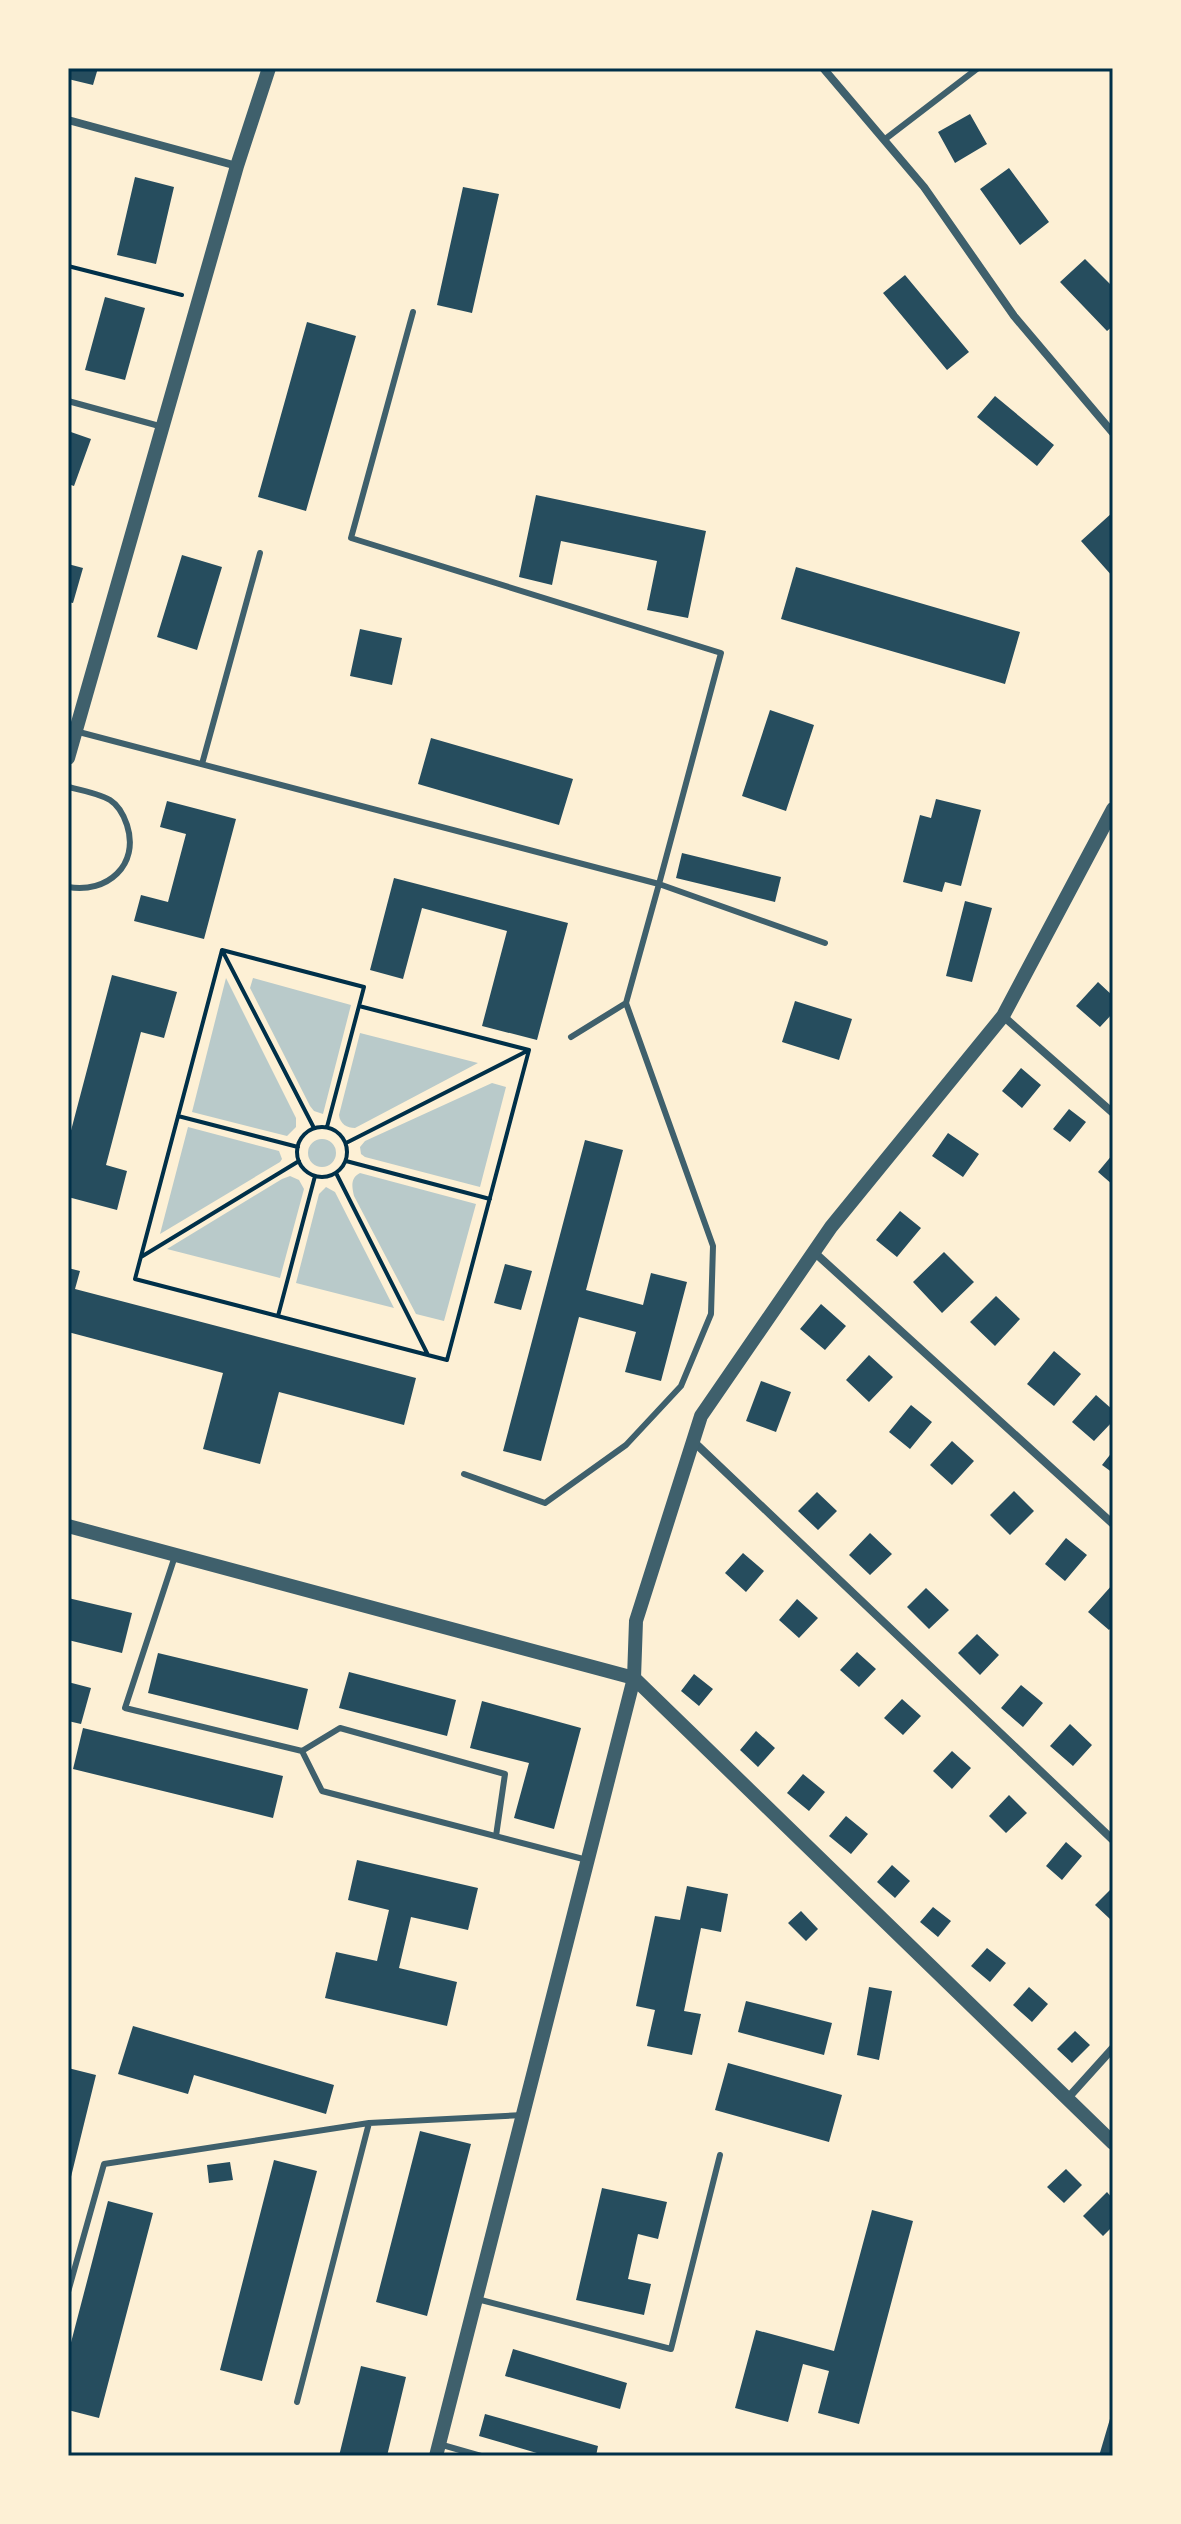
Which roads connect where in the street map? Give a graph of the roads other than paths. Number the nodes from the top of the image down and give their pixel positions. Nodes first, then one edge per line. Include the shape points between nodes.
1 (269, 68) edge
2 (823, 68) edge
3 (978, 68) edge
4 (68, 120) edge
5 (884, 140) junction
6 (237, 166) junction
7 (413, 312) dead end
8 (68, 401) edge
9 (163, 427) junction
10 (1113, 433) edge
11 (260, 553) dead end
12 (72, 730) edge
13 (68, 758) edge
14 (202, 764) junction
15 (68, 787) edge
16 (1113, 809) edge
17 (659, 884) junction
18 (68, 887) edge
19 (825, 943) dead end
20 (626, 1003) junction
21 (1003, 1016) junction
22 (571, 1037) dead end
23 (1113, 1113) edge
24 (814, 1252) junction
25 (694, 1442) junction
26 (464, 1474) dead end
27 (1113, 1524) edge
28 (68, 1526) edge
29 (175, 1555) junction
30 (634, 1678) junction
31 (302, 1751) junction
32 (496, 1836) junction
33 (1113, 1840) edge
34 (587, 1860) junction
35 (1113, 2048) edge
36 (1067, 2099) junction
37 (523, 2115) junction
38 (369, 2123) junction
39 (1113, 2143) edge
40 (720, 2155) dead end
41 (68, 2247) edge
42 (79, 2251) junction
43 (68, 2292) edge
44 (476, 2299) junction
45 (297, 2402) dead end
46 (438, 2450) edge
47 (481, 2456) edge

1 - 6 street
2 - 5 street
3 - 5 lane
4 - 6 street
5 - 10 street via 924,187 1014,316
6 - 9 street
7 - 17 lane via 351,538 721,653
8 - 9 lane
9 - 12 street
11 - 14 lane
12 - 13 street
12 - 14 lane
14 - 17 lane
15 - 18 lane via 110,800 125,819 131,844 129,858 108,881
16 - 21 street
17 - 19 lane
17 - 20 lane
20 - 22 lane
20 - 26 lane via 713,1246 711,1314 681,1386 626,1445 545,1503
21 - 23 street
21 - 24 street
24 - 25 street via 701,1416
24 - 27 street
25 - 30 street via 636,1621
25 - 33 street
28 - 29 street
29 - 30 street
29 - 31 lane via 125,1708
30 - 34 street
30 - 36 street
31 - 32 lane via 322,1791
31 - 32 lane via 340,1728 505,1774
32 - 34 lane
34 - 37 street
35 - 36 street
36 - 39 street
37 - 38 lane
37 - 44 street
38 - 42 lane via 104,2164
38 - 45 lane
40 - 44 lane via 671,2349
41 - 42 lane
42 - 43 lane
44 - 46 street
46 - 47 lane

